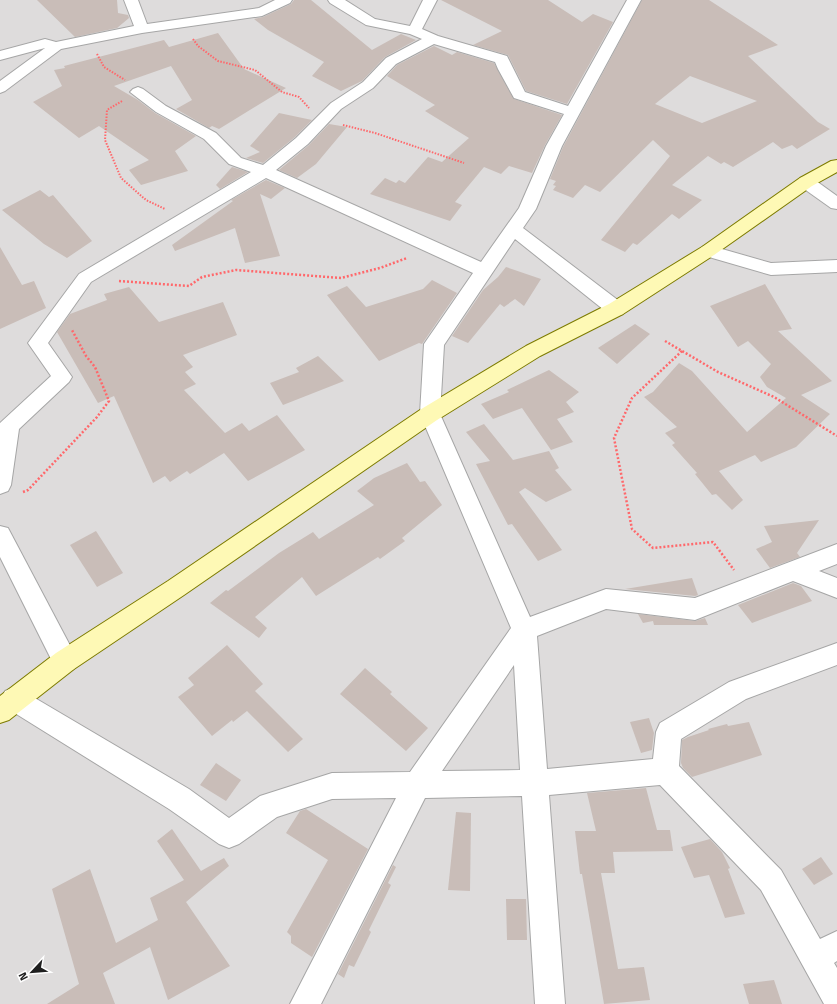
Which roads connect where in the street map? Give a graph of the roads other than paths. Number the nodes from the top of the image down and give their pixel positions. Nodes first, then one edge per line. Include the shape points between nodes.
1 (131, 0) edge
2 (285, 0) edge
3 (335, 0) edge
4 (430, 0) edge
5 (634, 0) edge
6 (142, 29) junction
7 (414, 31) junction
8 (433, 39) junction
9 (56, 46) junction
10 (0, 56) edge
11 (0, 88) edge
12 (138, 92) road end
13 (572, 112) junction
14 (837, 165) edge
15 (265, 171) junction
16 (806, 182) junction
17 (837, 204) edge
18 (513, 229) junction
19 (708, 251) junction
20 (837, 266) edge
21 (484, 271) junction
22 (616, 309) junction
23 (430, 414) junction
24 (0, 485) edge
25 (0, 535) edge
26 (837, 554) edge
27 (793, 571) junction
28 (837, 588) edge
29 (524, 630) junction
30 (837, 654) edge
31 (65, 661) junction
32 (7, 705) edge
33 (665, 771) junction
34 (536, 783) junction
35 (417, 785) junction
36 (825, 952) edge
37 (837, 998) edge
38 (305, 1004) edge
39 (550, 1004) edge

1 - 6 street
2 - 6 street via 262,12
3 - 7 street via 370,22
4 - 7 street
5 - 13 street
6 - 9 street
7 - 8 street
8 - 13 street via 502,60 519,95
8 - 15 street via 391,61 368,85 336,106 302,141
9 - 10 street via 45,43
9 - 11 street
12 - 15 street via 161,109 210,136 235,161
13 - 18 street via 554,146 527,209
14 - 16 main road
15 - 21 street
15 - 24 street via 85,278 38,343 62,377 9,426
16 - 17 street
16 - 19 main road
18 - 21 street
18 - 22 street
19 - 20 street via 771,268
19 - 22 main road
21 - 23 street via 434,344
22 - 23 main road via 534,351
23 - 29 street
23 - 31 main road
25 - 31 street
26 - 27 street
27 - 28 street
27 - 29 street via 695,609 606,599
29 - 34 street
29 - 35 street
30 - 33 street via 738,690 669,732
31 - 32 main road
32 - 35 street via 179,799 229,834 270,806 332,786
33 - 34 street
33 - 36 street via 771,880
34 - 35 street
34 - 39 street
35 - 38 street
36 - 37 street

